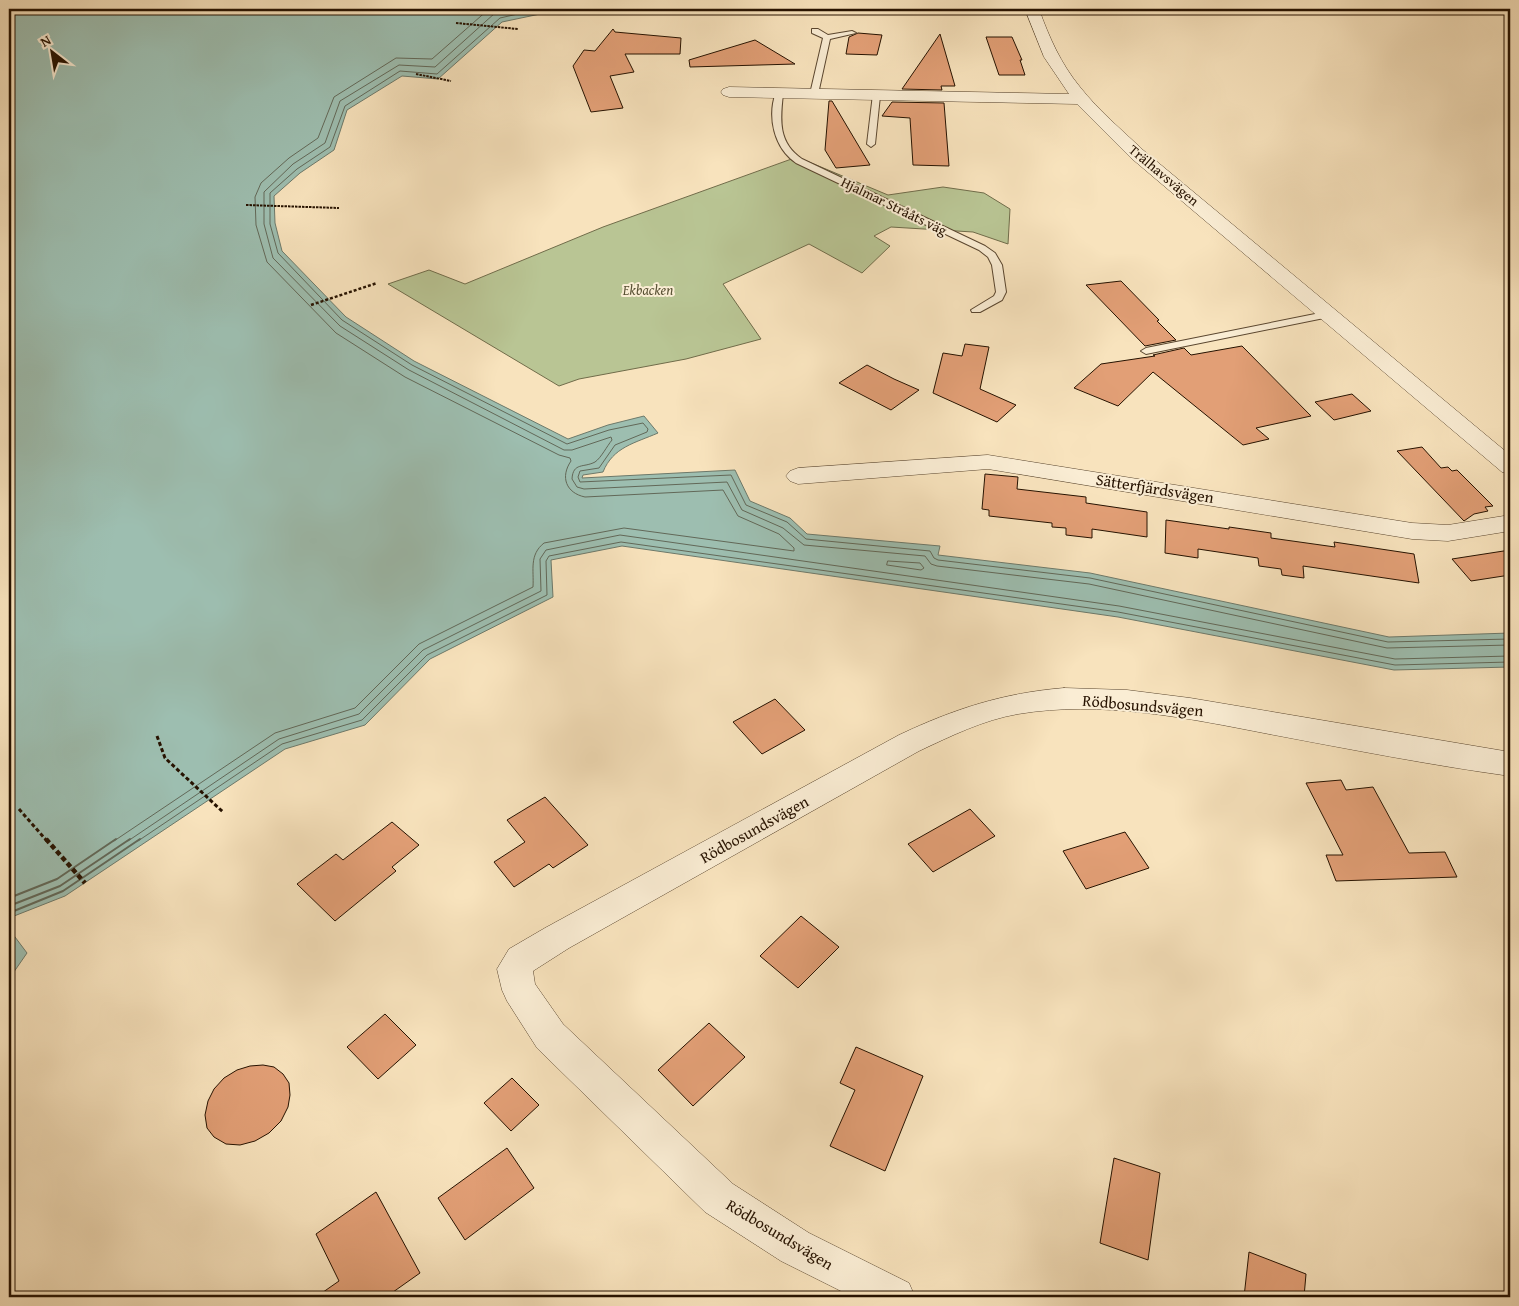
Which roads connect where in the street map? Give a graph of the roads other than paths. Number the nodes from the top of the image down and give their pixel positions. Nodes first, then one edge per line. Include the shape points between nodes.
1 (1032, 9) edge
2 (814, 31) dead end
3 (852, 32) dead end
4 (827, 37) junction
5 (729, 92) dead end
6 (779, 94) junction
7 (814, 94) junction
8 (876, 96) junction
9 (1081, 99) junction
10 (870, 144) dead end
11 (976, 310) dead end
12 (1330, 314) junction
13 (1146, 351) dead end
14 (1510, 467) edge
15 (798, 476) dead end
16 (1510, 523) edge
17 (1510, 764) edge
18 (895, 1297) edge

1 - 9 street, Trälhavsvägen via 1059,69
2 - 4 lane
3 - 4 lane
4 - 7 lane
5 - 6 street
6 - 7 street
6 - 11 lane, Hjalmar Strååts väg via 777,111 782,141 786,151 799,161 992,255 1001,292 998,298
7 - 8 street
8 - 9 street
8 - 10 lane
9 - 12 street, Trälhavsvägen via 1137,154
12 - 13 lane
12 - 14 street, Trälhavsvägen
15 - 16 street, Sätterfjärdsvägen via 988,462 1412,530 1448,533
17 - 18 street, Rödbosundsvägen via 1208,711 1089,698 1035,700 978,712 909,743 521,960 514,969 519,990 550,1036 719,1198 795,1247

